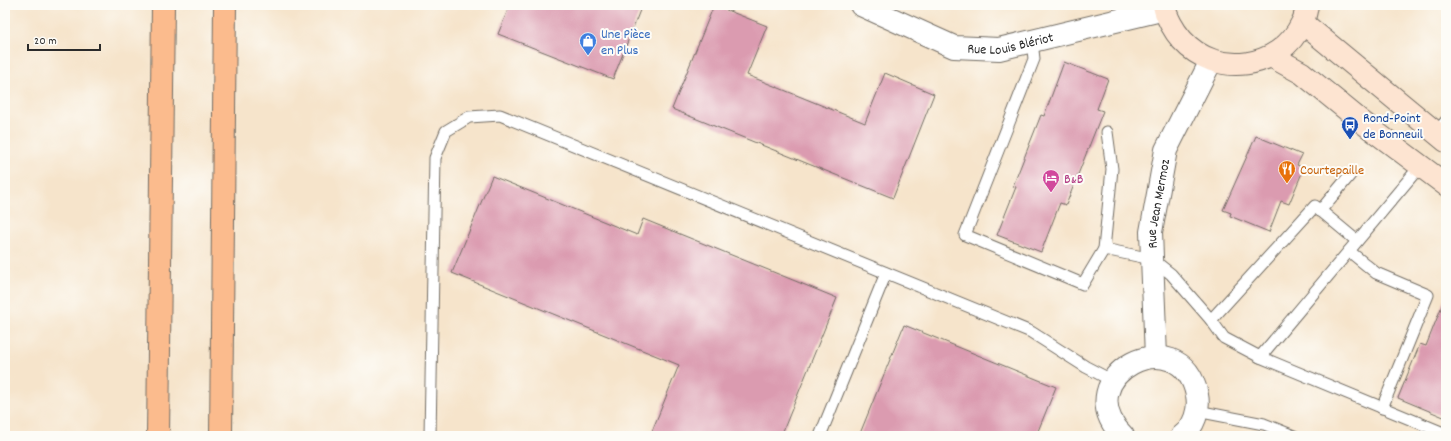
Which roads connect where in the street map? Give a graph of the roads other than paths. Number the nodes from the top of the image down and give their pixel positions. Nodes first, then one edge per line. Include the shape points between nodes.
1 (163, 5) edge
2 (225, 5) edge
3 (862, 5) edge
4 (1164, 7) edge
5 (1305, 14) edge
6 (1032, 41) junction
7 (1271, 56) junction
8 (1211, 61) junction
9 (1107, 132) dead end
10 (1443, 132) edge
11 (1421, 165) junction
12 (1350, 174) dead end
13 (1446, 185) edge
14 (1320, 210) junction
15 (1357, 241) junction
16 (1104, 249) junction
17 (1349, 251) junction
18 (1152, 259) junction
19 (886, 273) junction
20 (1211, 320) junction
21 (1260, 356) junction
22 (1156, 357) junction
23 (1112, 381) junction
24 (1382, 408) junction
25 (1197, 411) junction
26 (1446, 434) edge
27 (158, 436) edge
28 (221, 436) edge
29 (430, 436) edge
30 (820, 436) edge
31 (1123, 436) edge
32 (1182, 436) edge
33 (1294, 436) edge

1 - 27 highway
2 - 28 highway
3 - 6 street, Rue Louis Blériot via 954,47 999,49
4 - 6 street, Rue Louis Blériot
4 - 8 street via 1175,32 1189,48
5 - 7 street via 1291,40
5 - 10 street
6 - 16 lane via 1034,59 965,235 1083,284
7 - 8 street via 1258,62 1232,65
7 - 11 street via 1302,73 1362,122
8 - 18 street, Rue Jean Mermoz via 1166,150 1151,232
9 - 16 lane via 1112,169
11 - 13 street
11 - 15 lane
12 - 14 lane
14 - 15 lane
14 - 20 lane via 1315,206
15 - 17 lane
16 - 18 lane
17 - 21 lane
17 - 24 lane via 1376,273 1428,295
18 - 20 lane via 1171,274
18 - 22 street, Rue Jean Mermoz
19 - 23 lane via 1031,332
19 - 29 lane via 500,115 469,117 446,131 435,158
19 - 30 lane
20 - 21 lane via 1224,338
21 - 24 lane
22 - 23 street via 1131,362 1120,370
22 - 25 street via 1168,359 1189,374 1198,398
23 - 31 street via 1107,406 1110,418
24 - 26 lane
25 - 32 street via 1193,423
25 - 33 lane via 1264,424

